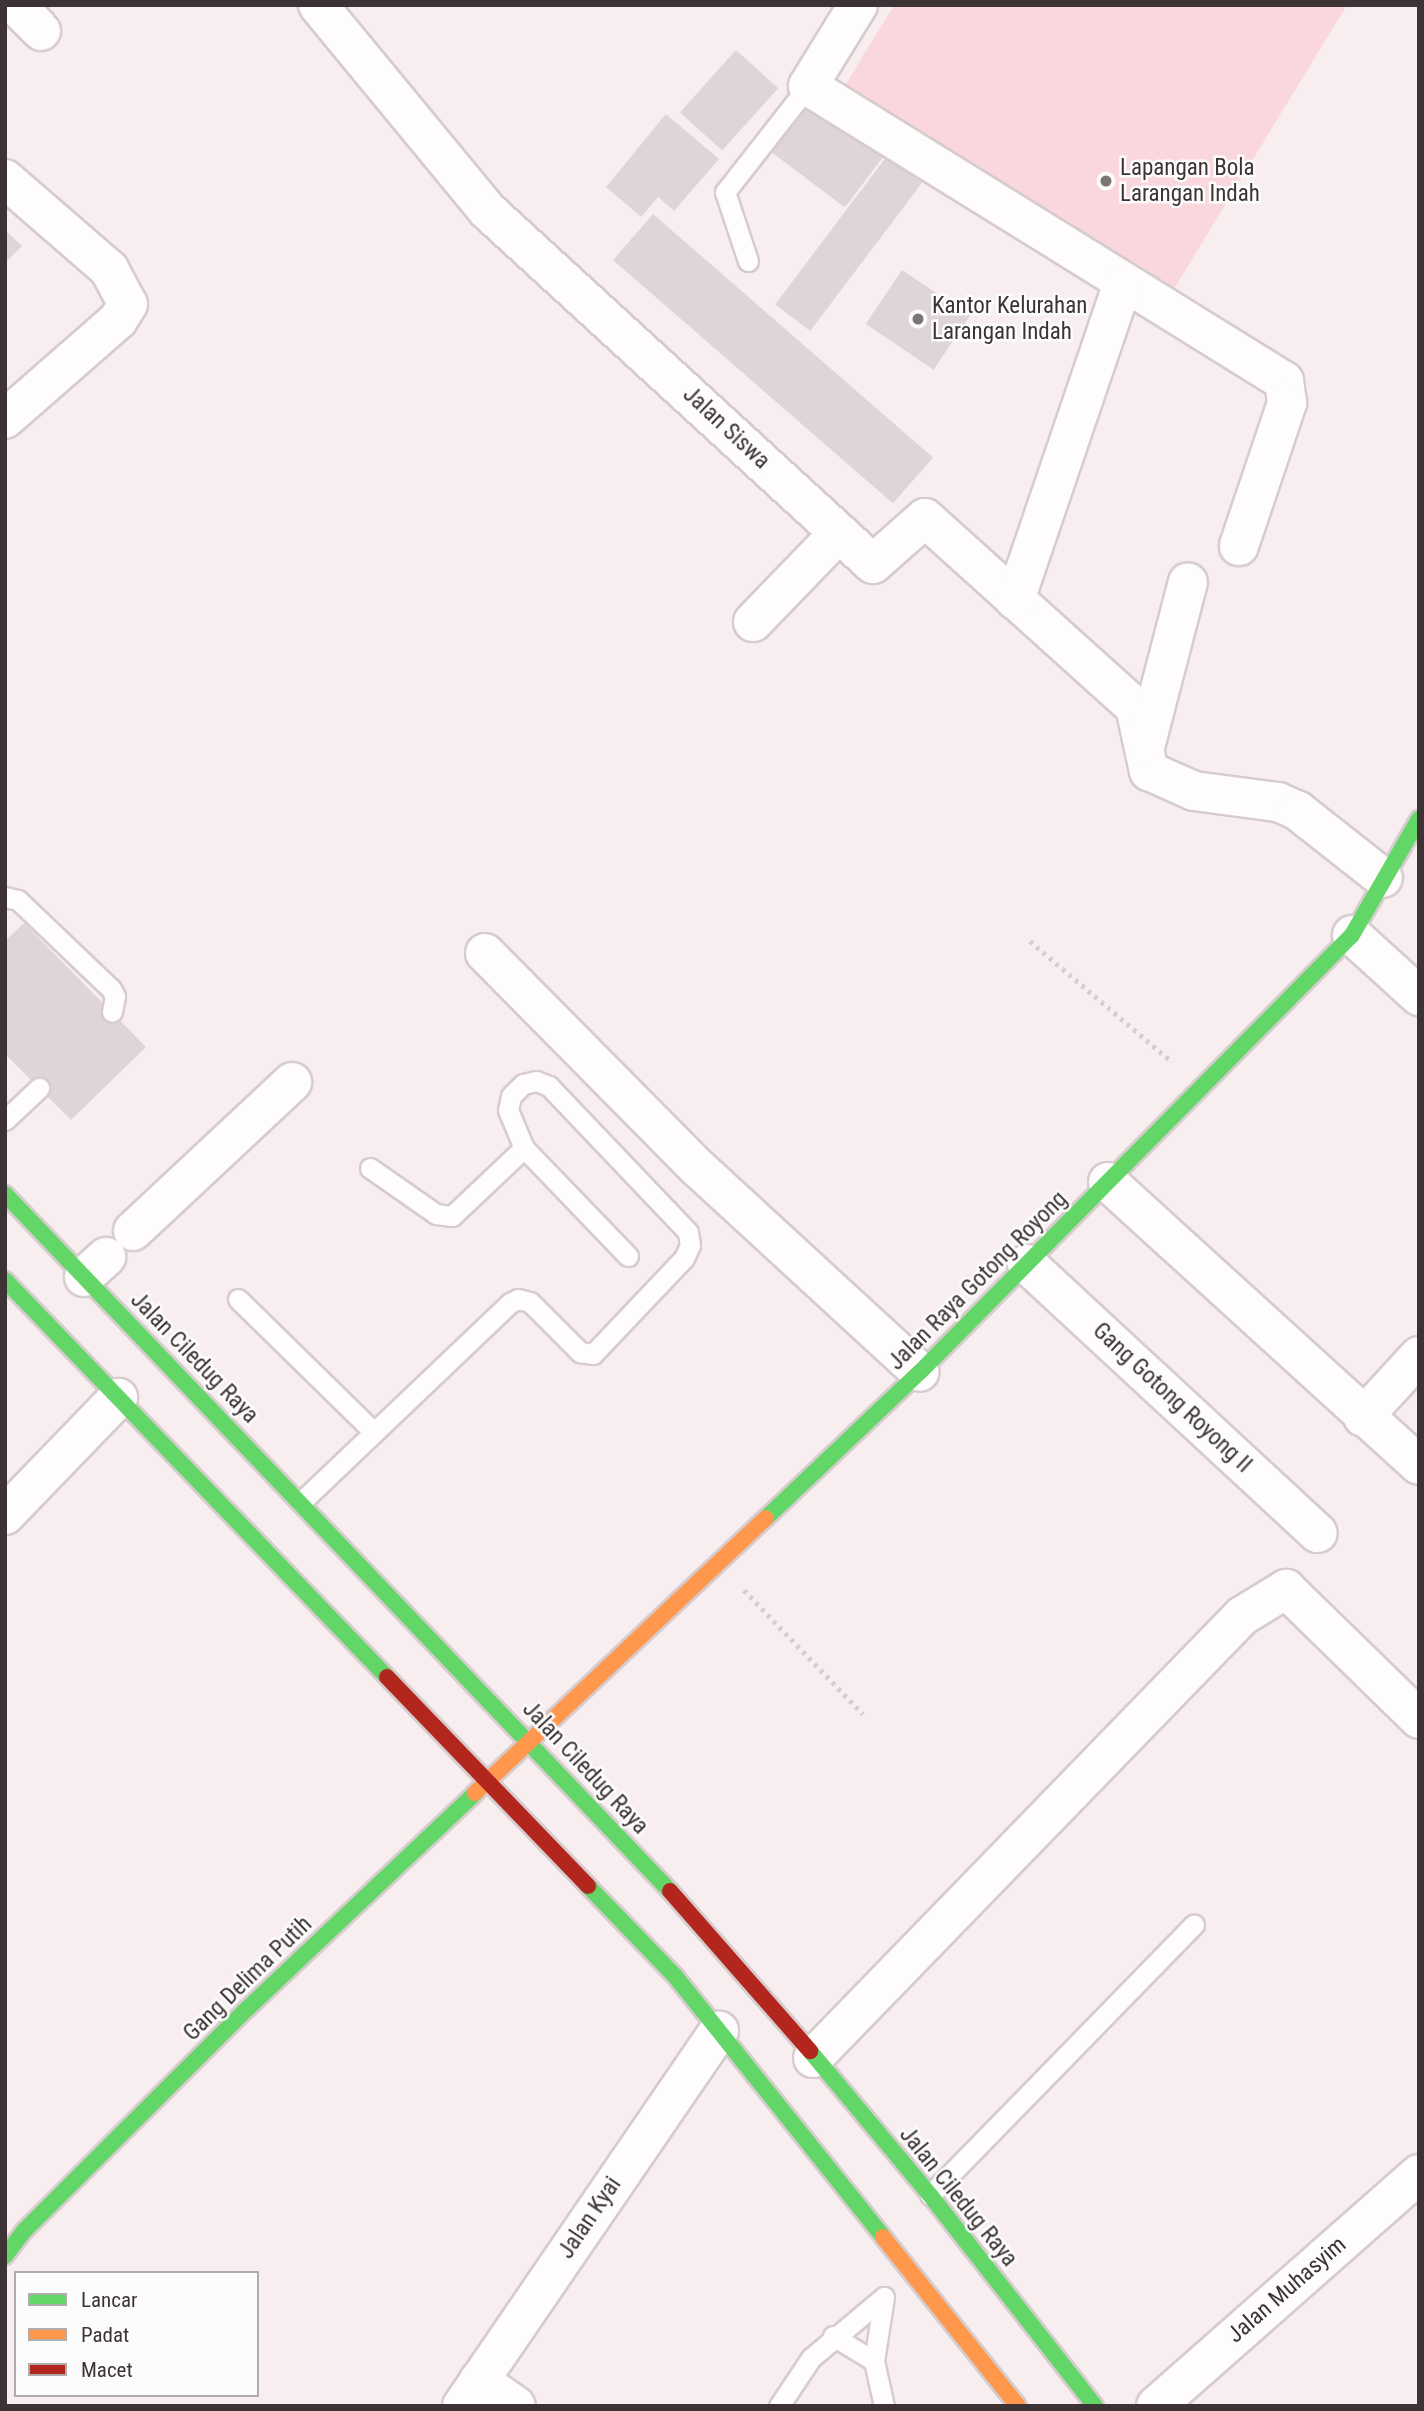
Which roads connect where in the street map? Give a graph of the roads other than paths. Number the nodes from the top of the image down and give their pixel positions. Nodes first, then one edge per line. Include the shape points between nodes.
1 (318, 5) edge
2 (858, 5) edge
3 (808, 86) junction
4 (5, 179) edge
5 (748, 261) dead end
6 (1122, 285) junction
7 (5, 419) edge
8 (839, 533) junction
9 (1239, 546) dead end
10 (1188, 582) dead end
11 (1015, 600) junction
12 (753, 622) dead end
13 (1146, 743) junction
14 (1419, 819) edge
15 (1383, 878) junction
16 (5, 897) edge
17 (1352, 935) junction
18 (485, 953) dead end
19 (1419, 996) edge
20 (112, 1012) dead end
21 (292, 1082) dead end
22 (39, 1088) dead end
23 (5, 1120) edge
24 (524, 1148) junction
25 (369, 1168) dead end
26 (1108, 1182) junction
27 (5, 1194) edge
28 (108, 1255) junction
29 (628, 1256) dead end
30 (1027, 1264) junction
31 (5, 1280) edge
32 (238, 1299) dead end
33 (1419, 1356) edge
34 (920, 1372) junction
35 (118, 1398) junction
36 (1363, 1417) junction
37 (374, 1432) junction
38 (1419, 1465) edge
39 (301, 1502) junction
40 (5, 1515) edge
41 (1317, 1533) dead end
42 (1419, 1719) edge
43 (532, 1744) junction
44 (489, 1782) junction
45 (1194, 1924) dead end
46 (719, 2030) junction
47 (813, 2058) junction
48 (1419, 2174) edge
49 (930, 2194) junction
50 (12, 2234) edge
51 (909, 2269) junction
52 (884, 2297) junction
53 (833, 2336) junction
54 (874, 2361) junction
55 (471, 2393) edge
56 (516, 2406) edge
57 (779, 2406) edge
58 (884, 2406) edge
59 (1018, 2406) edge
60 (1095, 2406) edge
61 (1156, 2406) edge

1 - 8 street, Jalan Siswa via 488,211
2 - 3 street
3 - 5 lane via 725,192
3 - 6 street
4 - 7 street via 109,269 128,304 118,320
6 - 9 street via 1288,387 1287,403
6 - 11 street
8 - 11 street, Jalan Siswa via 873,564 925,518
8 - 12 street
10 - 13 street
11 - 13 street, Jalan Siswa via 1135,707
13 - 15 street, Jalan Siswa via 1149,771 1194,792 1278,802 1298,811
14 - 15 main road, Jalan Raya Gotong Royong
15 - 17 main road, Jalan Raya Gotong Royong
16 - 20 lane via 18,900 111,989 115,996
17 - 19 street
17 - 26 main road, Jalan Raya Gotong Royong
18 - 34 street via 698,1168
21 - 28 street
22 - 23 lane
24 - 25 lane via 452,1216 436,1214
24 - 29 lane
24 - 37 lane via 508,1110 511,1096 523,1084 536,1081 549,1086 688,1232 690,1245 684,1258 593,1354 580,1352 530,1302 519,1299 510,1303
26 - 30 main road, Jalan Raya Gotong Royong
26 - 36 street
27 - 28 main road, Jalan Ciledug Raya
28 - 39 main road, Jalan Ciledug Raya
30 - 34 main road, Jalan Raya Gotong Royong
30 - 41 street, Gang Gotong Royong II
31 - 35 main road
32 - 37 lane
33 - 36 street
34 - 43 main road, Jalan Raya Gotong Royong
35 - 40 street
35 - 44 main road
36 - 38 street
37 - 39 lane
39 - 43 main road, Jalan Ciledug Raya
42 - 47 street via 1286,1589 1242,1616
43 - 44 main road, Gang Delima Putih
43 - 47 main road, Jalan Ciledug Raya via 713,1936
44 - 46 main road via 675,1976
44 - 50 main road, Gang Delima Putih
45 - 49 lane
46 - 51 main road
46 - 55 street, Jalan Kyai
47 - 49 main road, Jalan Ciledug Raya
48 - 61 street, Jalan Muhasyim
49 - 60 main road, Jalan Ciledug Raya
51 - 52 lane
51 - 59 main road
52 - 53 lane
52 - 54 lane
53 - 54 lane
53 - 57 lane via 811,2358
54 - 58 lane
55 - 56 street

